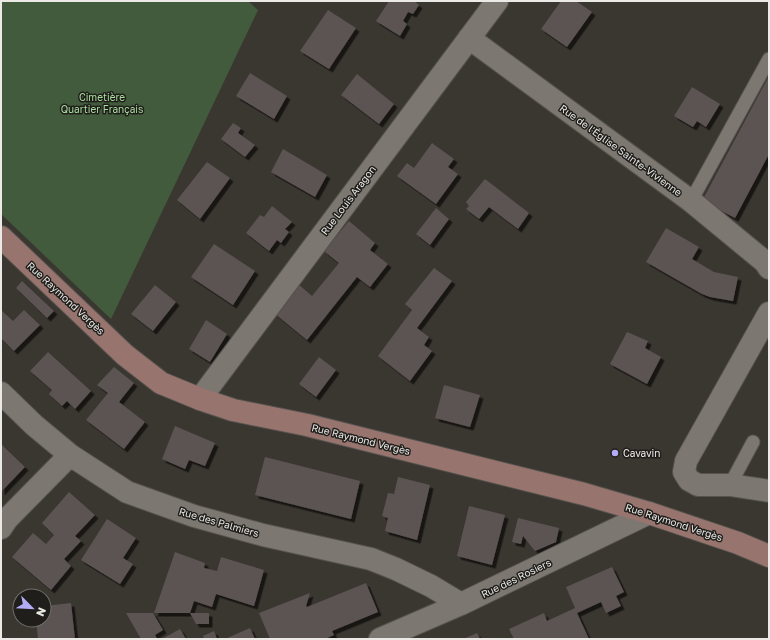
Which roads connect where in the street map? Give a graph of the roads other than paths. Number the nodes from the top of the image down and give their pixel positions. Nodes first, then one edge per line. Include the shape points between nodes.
1 (497, 1) edge
2 (469, 38) junction
3 (769, 59) edge
4 (691, 201) junction
5 (1, 237) edge
6 (769, 268) edge
7 (769, 314) edge
8 (1, 393) edge
9 (200, 398) junction
10 (753, 442) dead end
11 (70, 455) junction
12 (730, 485) junction
13 (769, 491) edge
14 (649, 513) junction
15 (1, 528) edge
16 (769, 556) edge
17 (461, 604) junction
18 (380, 639) edge

1 - 2 street, Rue Louis Aragon
2 - 4 street, Rue de l'Église Sainte-Vivienne
2 - 9 street, Rue Louis Aragon
3 - 4 lane
4 - 6 street, Rue de l'Église Sainte-Vivienne
5 - 9 main road, Rue Raymond Vergès via 125,354 161,383
7 - 12 street via 686,461 684,472 689,480 698,485
8 - 11 street, Rue des Palmiers
9 - 14 main road, Rue Raymond Vergès via 233,410 330,431 576,492
10 - 12 lane
11 - 15 street
11 - 17 street, Rue des Palmiers via 127,492 194,516 247,531 371,559 431,586
12 - 13 street
14 - 16 main road, Rue Raymond Vergès
14 - 17 street, Rue des Rosiers
17 - 18 street, Rue des Rosiers

